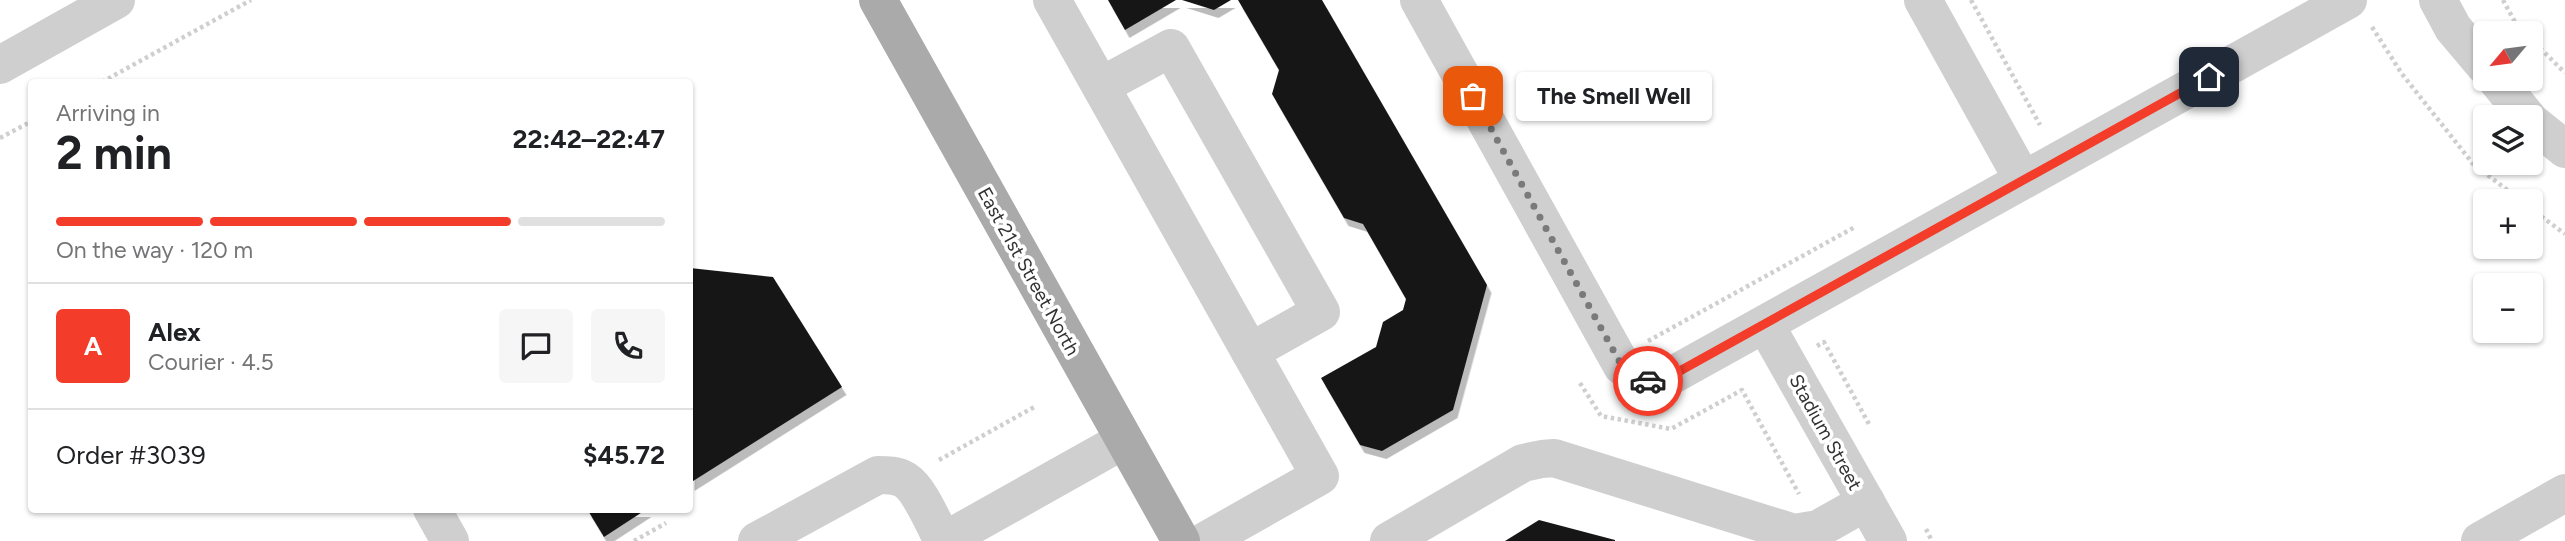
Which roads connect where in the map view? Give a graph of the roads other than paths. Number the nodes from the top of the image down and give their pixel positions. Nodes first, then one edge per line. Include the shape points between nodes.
1 (116, 0) edge
2 (879, 0) edge
3 (1052, 0) edge
4 (1419, 0) edge
5 (1923, 0) edge
6 (2438, 0) edge
7 (2358, 11) edge
8 (2473, 52) edge
9 (0, 65) edge
10 (1101, 86) junction
11 (2506, 91) edge
12 (2517, 105) edge
13 (2543, 131) edge
14 (2565, 149) edge
15 (2023, 180) junction
16 (1765, 324) junction
17 (1250, 352) junction
18 (1124, 440) junction
19 (2565, 493) edge
20 (1866, 502) junction
21 (434, 513) edge
22 (450, 541) edge
23 (757, 541) edge
24 (944, 541) edge
25 (1181, 541) edge
26 (1205, 541) edge
27 (1389, 541) edge
28 (1888, 541) edge
29 (2480, 541) edge

1 - 9 street
2 - 18 main road, East 21st Street North
3 - 10 street
4 - 16 street via 1622,366 1635,378 1654,382
5 - 15 street
6 - 8 street
7 - 15 street
10 - 17 street
10 - 17 street via 1171,48 1321,312
11 - 12 street
13 - 14 street
15 - 16 street
16 - 20 street, Stadium Street
17 - 26 street via 1320,476
18 - 24 street
18 - 25 main road, East 21st Street North
19 - 29 street
20 - 27 street via 1818,529 1794,533 1554,458 1523,463
20 - 28 street, Stadium Street
21 - 22 street
23 - 24 street via 878,475 891,475 905,480 915,491

